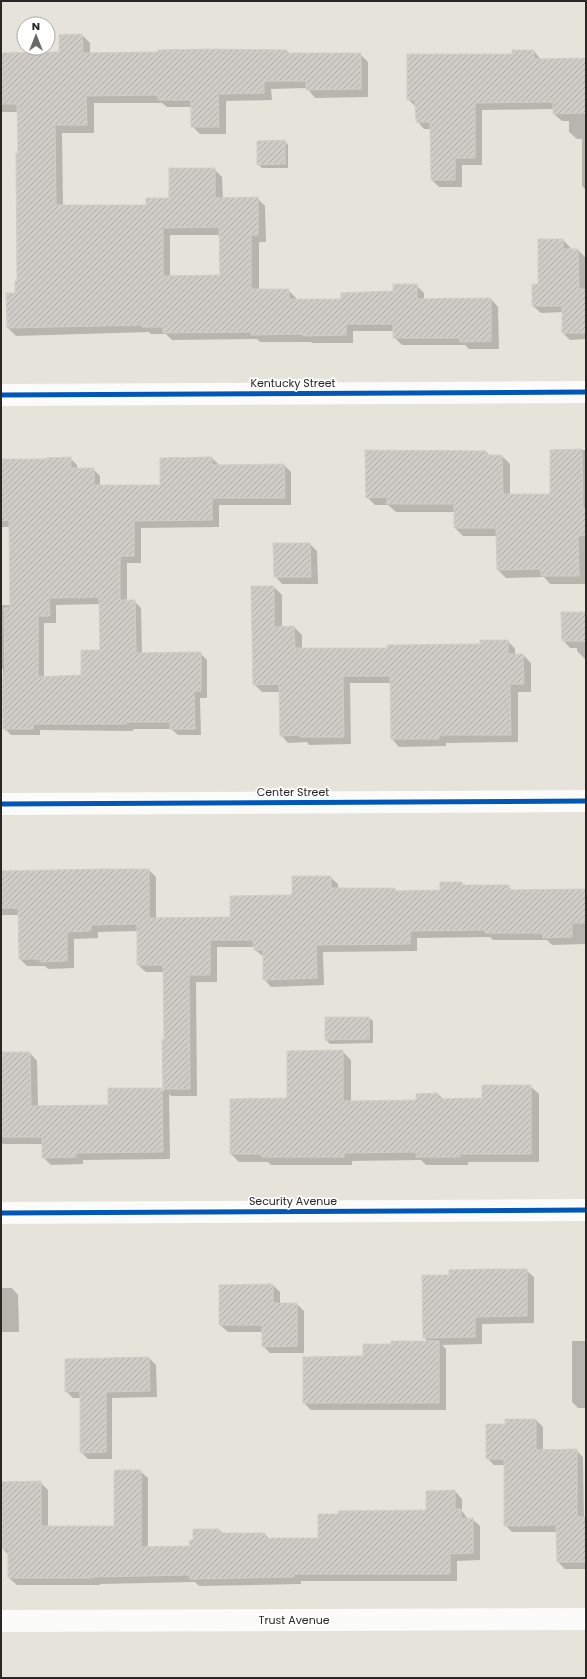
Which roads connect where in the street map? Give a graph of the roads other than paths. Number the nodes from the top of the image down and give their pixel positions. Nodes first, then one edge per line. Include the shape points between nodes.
1 (586, 392) edge
2 (1, 395) edge
3 (586, 801) edge
4 (1, 804) edge
5 (586, 1210) edge
6 (1, 1213) edge
7 (586, 1619) edge
8 (1, 1621) edge

1 - 2 street, Kentucky Street
3 - 4 street, Center Street
5 - 6 street, Security Avenue
7 - 8 street, Trust Avenue

